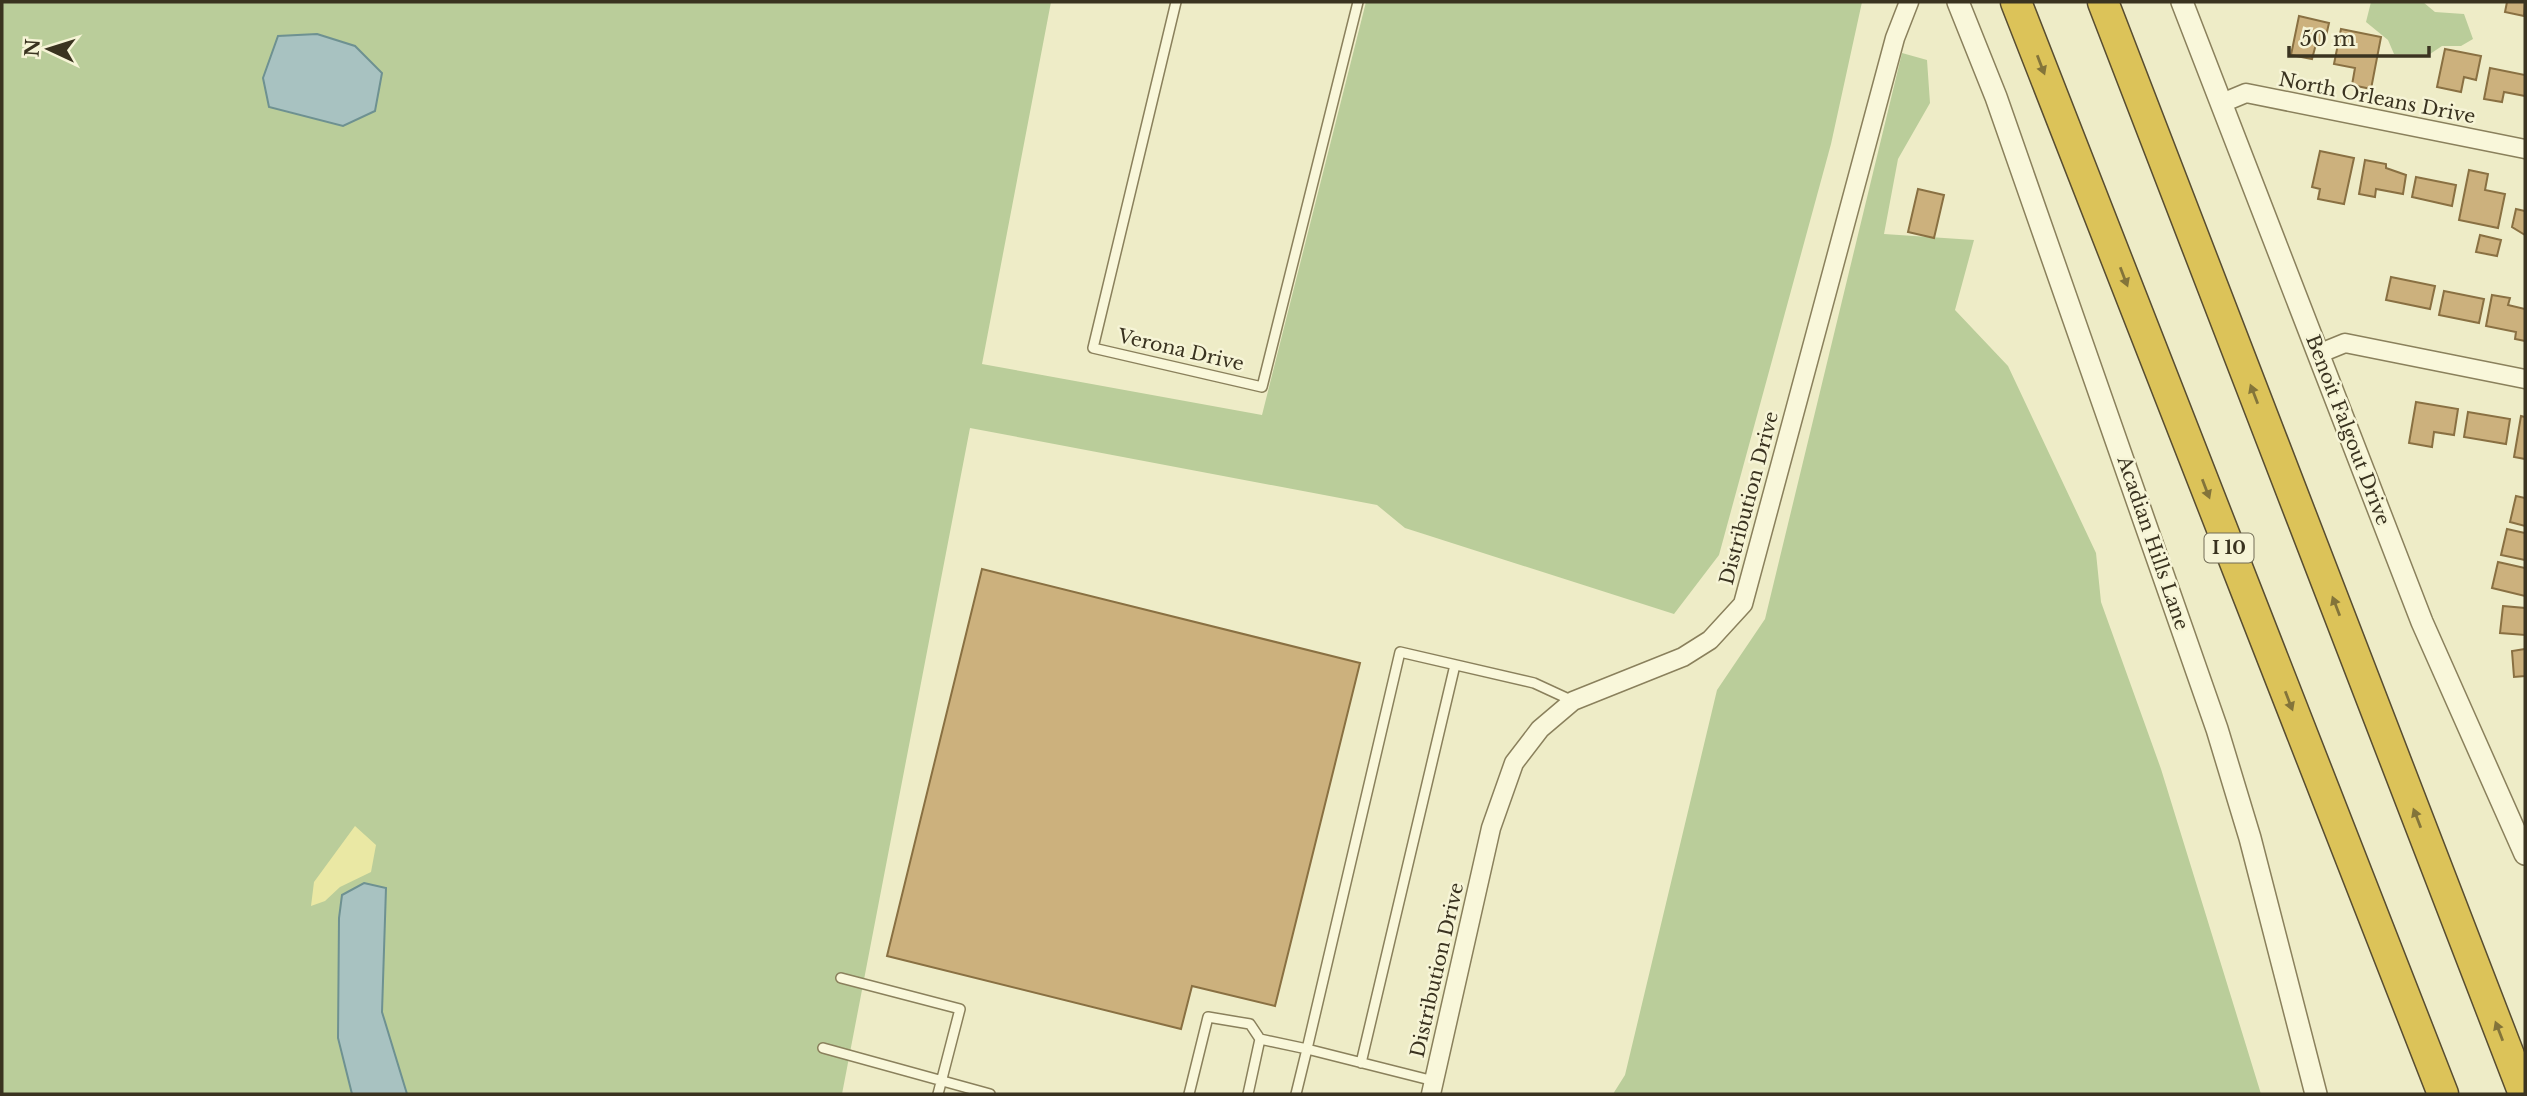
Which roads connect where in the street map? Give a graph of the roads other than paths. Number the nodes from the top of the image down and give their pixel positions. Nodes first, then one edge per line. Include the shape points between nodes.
1 (1176, 2) edge
2 (1358, 2) edge
3 (1909, 2) edge
4 (1958, 2) edge
5 (2016, 2) edge
6 (2103, 2) edge
7 (2182, 2) edge
8 (2222, 103) junction
9 (2525, 149) edge
10 (2318, 354) junction
11 (2525, 379) edge
12 (1455, 665) junction
13 (1573, 701) junction
14 (2525, 853) edge
15 (841, 978) dead end
16 (1260, 1039) junction
17 (823, 1048) dead end
18 (1307, 1049) junction
19 (1361, 1062) junction
20 (942, 1080) junction
21 (1432, 1088) edge
22 (938, 1094) edge
23 (990, 1094) edge
24 (1189, 1094) edge
25 (1248, 1094) edge
26 (1296, 1094) edge
27 (2316, 1094) edge
28 (2443, 1094) edge
29 (2524, 1094) edge

1 - 2 lane, Verona Drive via 1093,348 1262,387
3 - 13 street, Distribution Drive via 1895,38 1743,604 1710,640 1682,657
4 - 27 street, Acadian Hills Lane via 1996,97 2217,729
5 -> 28 highway, I 10
29 -> 6 highway
7 - 8 street, Benoit Falgout Drive
8 - 9 street, North Orleans Drive via 2246,93
8 - 10 street, Benoit Falgout Drive
10 - 11 street via 2345,343
10 - 14 street, Benoit Falgout Drive via 2422,622
12 - 13 lane via 1534,683
12 - 18 lane via 1400,652
12 - 19 lane
13 - 21 street, Distribution Drive via 1527,745 1502,792
15 - 20 lane via 960,1009
16 - 18 lane
16 - 24 lane via 1250,1024 1209,1017
16 - 25 lane
17 - 20 lane
18 - 19 lane
18 - 26 lane
19 - 21 lane
20 - 22 lane
20 - 23 lane

